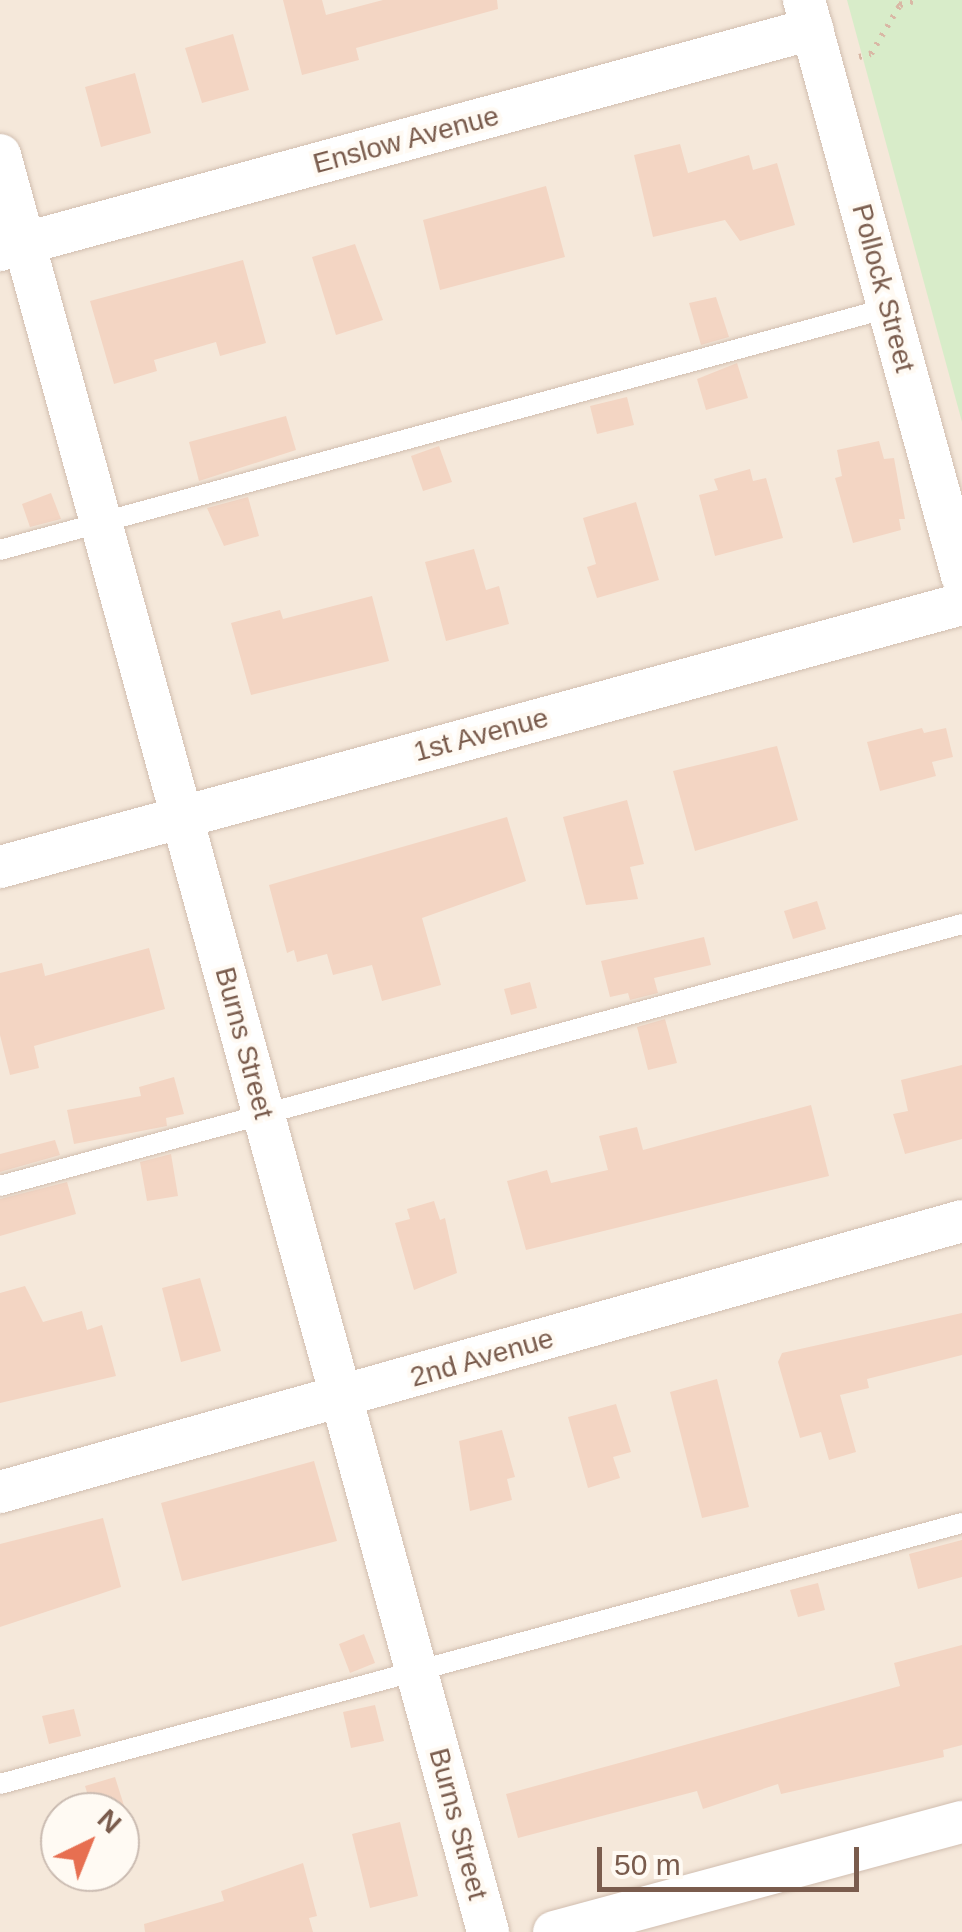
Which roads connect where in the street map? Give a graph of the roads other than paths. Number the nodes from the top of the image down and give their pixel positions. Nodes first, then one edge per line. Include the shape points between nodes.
1 (808, 15) edge
2 (0, 155) edge
3 (12, 247) edge
4 (888, 308) junction
5 (104, 523) junction
6 (0, 550) edge
7 (962, 576) edge
8 (962, 604) edge
9 (182, 816) junction
10 (0, 867) edge
11 (962, 924) edge
12 (263, 1114) junction
13 (0, 1186) edge
14 (962, 1221) edge
15 (341, 1398) junction
16 (0, 1492) edge
17 (962, 1524) edge
18 (415, 1670) junction
19 (0, 1784) edge
20 (962, 1822) edge
21 (488, 1932) edge
22 (554, 1932) edge

1 - 3 street, Enslow Avenue
1 - 4 street, Pollock Street
2 - 3 street, Burns Street
3 - 5 street, Burns Street
4 - 5 lane
4 - 7 street, Pollock Street
5 - 6 lane
5 - 9 street, Burns Street
8 - 9 street, 1st Avenue
9 - 10 street, 1st Avenue
9 - 12 street, Burns Street
11 - 12 lane
12 - 13 lane
12 - 15 street, Burns Street
14 - 15 street, 2nd Avenue
15 - 16 street, 2nd Avenue
15 - 18 street, Burns Street
17 - 18 lane
18 - 19 lane
18 - 21 street, Burns Street
20 - 22 street

